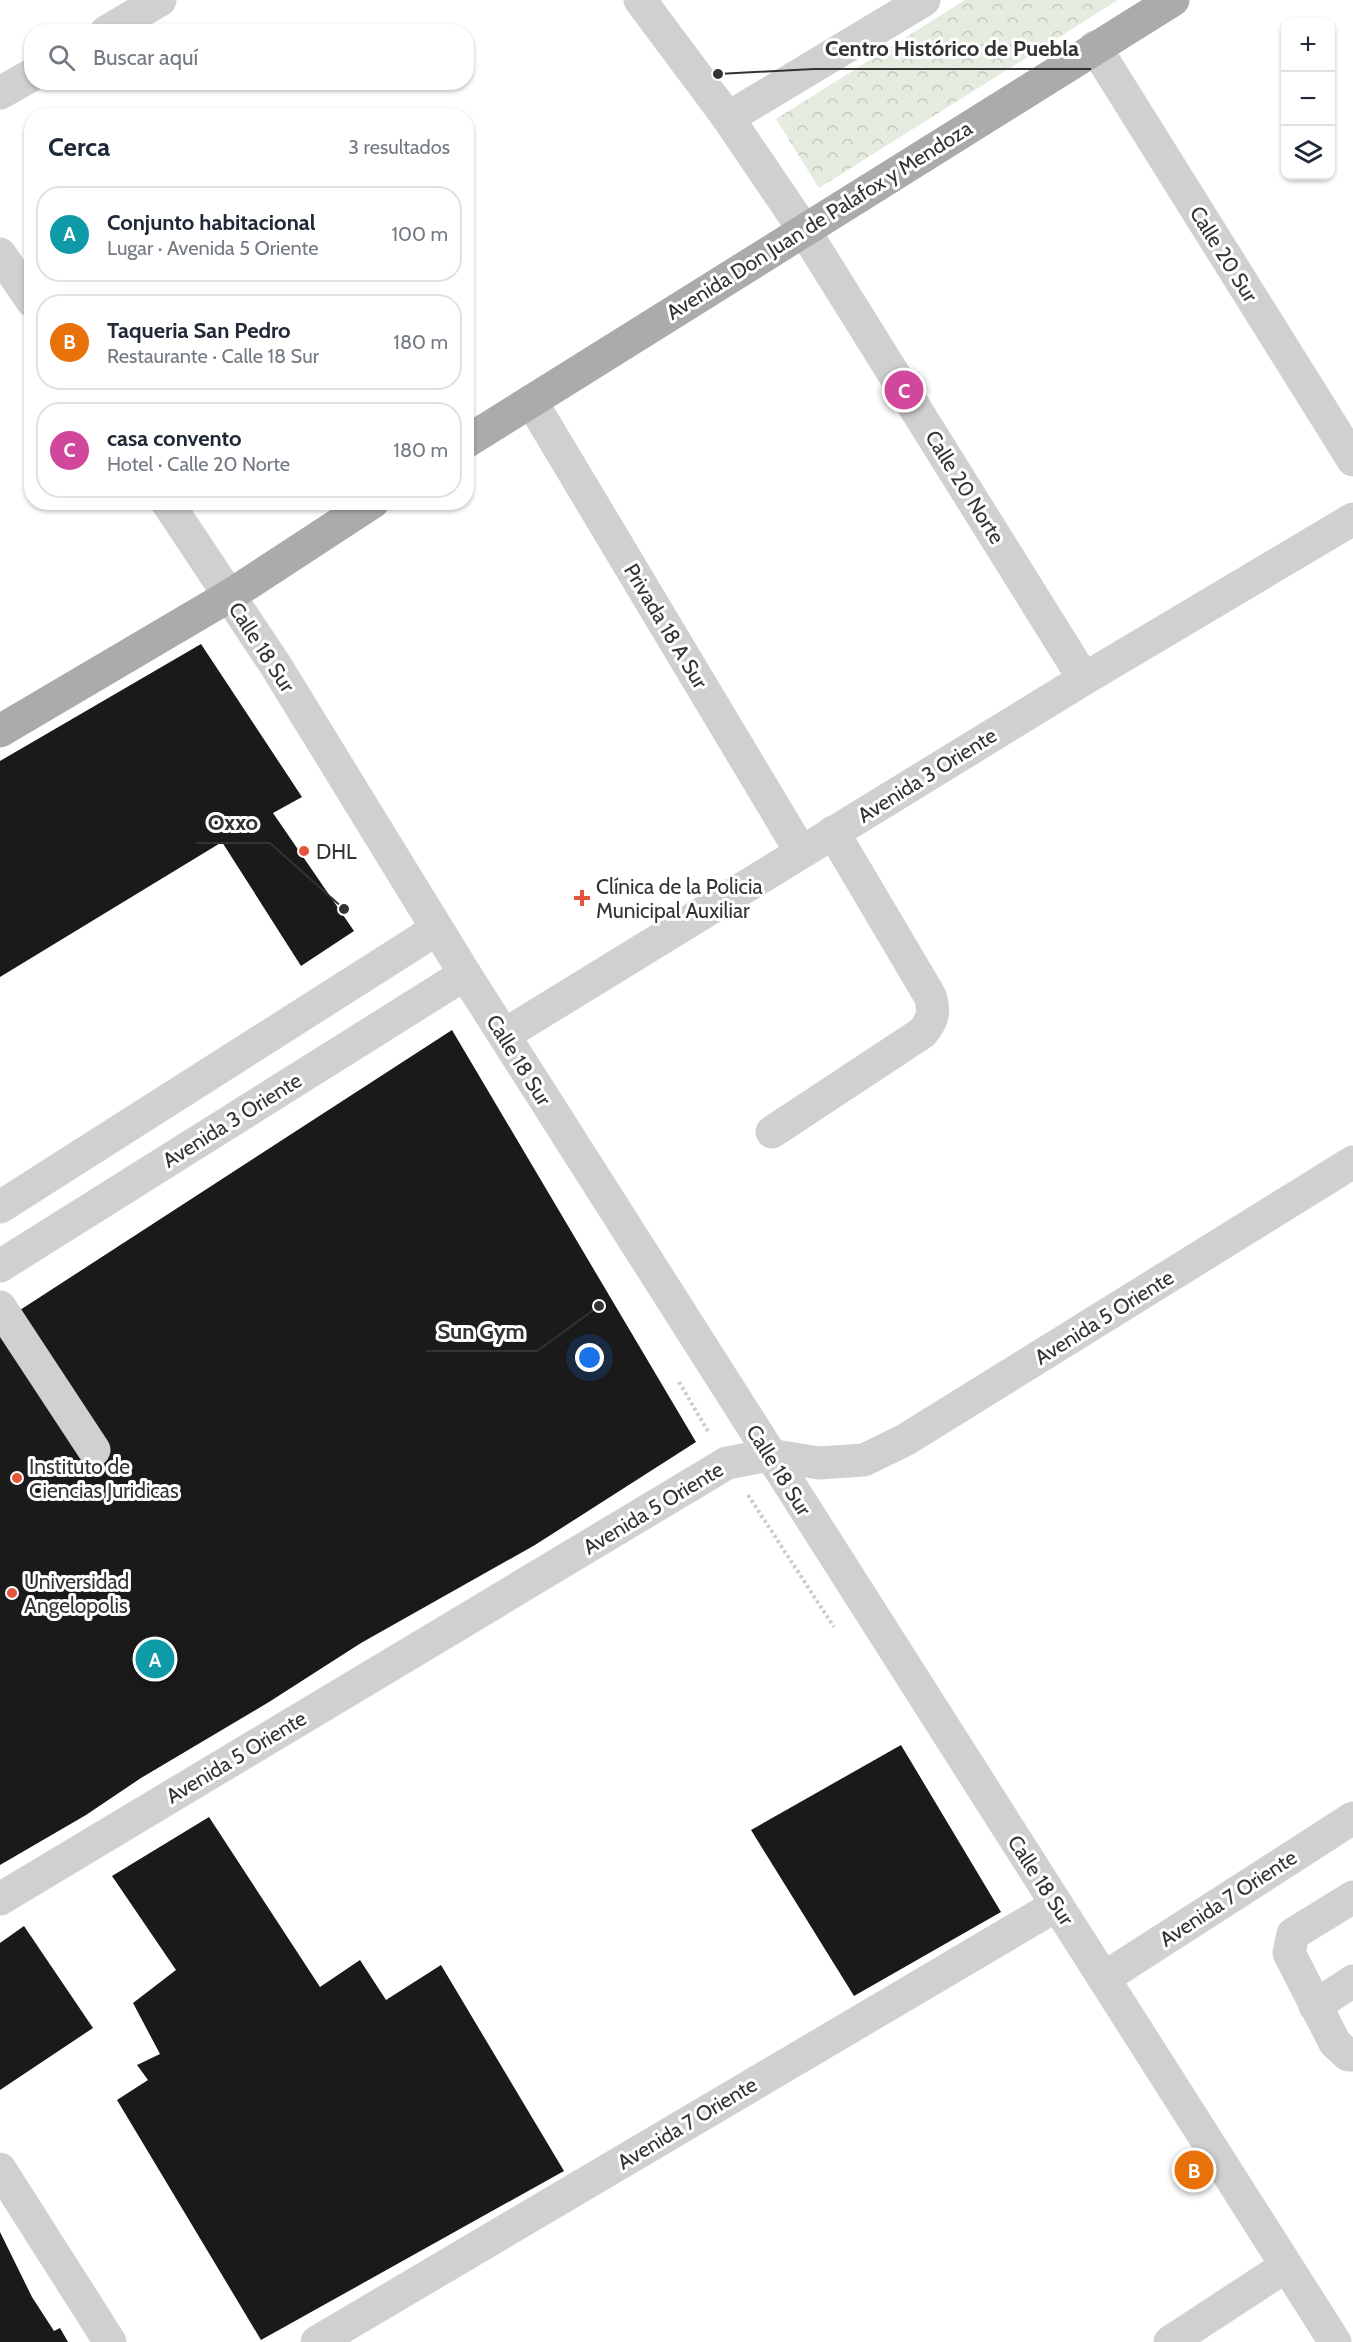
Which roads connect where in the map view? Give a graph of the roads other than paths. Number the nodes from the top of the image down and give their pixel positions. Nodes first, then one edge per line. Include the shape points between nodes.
1 (160, 0) edge
2 (640, 0) edge
3 (924, 0) edge
4 (1173, 0) edge
5 (120, 24) edge
6 (1095, 47) junction
7 (24, 80) edge
8 (0, 93) edge
9 (728, 118) junction
10 (804, 230) junction
11 (0, 254) edge
12 (24, 289) edge
13 (531, 401) junction
14 (474, 437) edge
15 (1353, 460) edge
16 (172, 510) edge
17 (361, 510) edge
18 (1353, 519) edge
19 (228, 596) junction
20 (1084, 679) junction
21 (0, 730) edge
22 (833, 832) junction
23 (801, 852) junction
24 (437, 929) junction
25 (465, 974) junction
26 (504, 1035) junction
27 (772, 1132) dead end
28 (1353, 1162) edge
29 (51, 1175) junction
30 (0, 1207) edge
31 (75, 1218) junction
32 (0, 1266) edge
33 (0, 1307) edge
34 (94, 1450) dead end
35 (769, 1455) junction
36 (1353, 1818) edge
37 (1353, 1897) edge
38 (0, 1899) edge
39 (1057, 1905) junction
40 (1104, 1978) junction
41 (1353, 1981) edge
42 (1315, 2006) junction
43 (1353, 2055) edge
44 (0, 2169) edge
45 (1286, 2266) junction
46 (110, 2342) edge
47 (317, 2342) edge
48 (1170, 2342) edge
49 (1335, 2342) edge

1 - 5 street
2 - 9 street, Calle 20 Norte
3 - 9 street
4 - 6 main road, Avenida Don Juan de Palafox y Mendoza
6 - 10 main road, Avenida Don Juan de Palafox y Mendoza
6 - 15 street, Calle 20 Sur
7 - 8 street
9 - 10 street, Calle 20 Norte
10 - 13 main road, Avenida Don Juan de Palafox y Mendoza
10 - 20 street, Calle 20 Norte
11 - 12 street
13 - 14 main road, Avenida Don Juan de Palafox y Mendoza
13 - 23 street, Privada 18 A Sur
16 - 19 street, Calle 18 Sur
17 - 19 main road
18 - 20 street, Avenida 3 Oriente
19 - 21 main road
19 - 24 street, Calle 18 Sur via 276,666
20 - 22 street, Avenida 3 Oriente
22 - 23 street, Avenida 3 Oriente
22 - 27 street via 935,1009 922,1033
23 - 26 street, Avenida 3 Oriente
24 - 25 street, Calle 18 Sur
24 - 29 street
25 - 26 street, Calle 18 Sur
25 - 31 street, Avenida 3 Oriente
26 - 35 street, Calle 18 Sur
28 - 35 street, Avenida 5 Oriente via 905,1440 864,1460 819,1463
29 - 30 street
29 - 31 street
31 - 32 street, Avenida 3 Oriente
33 - 34 street
35 - 38 street, Avenida 5 Oriente via 727,1463
35 - 39 street, Calle 18 Sur
36 - 40 street, Avenida 7 Oriente
37 - 42 street via 1293,1934 1289,1953
39 - 40 street, Calle 18 Sur
39 - 47 street, Avenida 7 Oriente
40 - 45 street, Calle 18 Sur
41 - 42 street
42 - 43 street via 1335,2043
44 - 46 street
45 - 48 street
45 - 49 street, Calle 18 Sur

